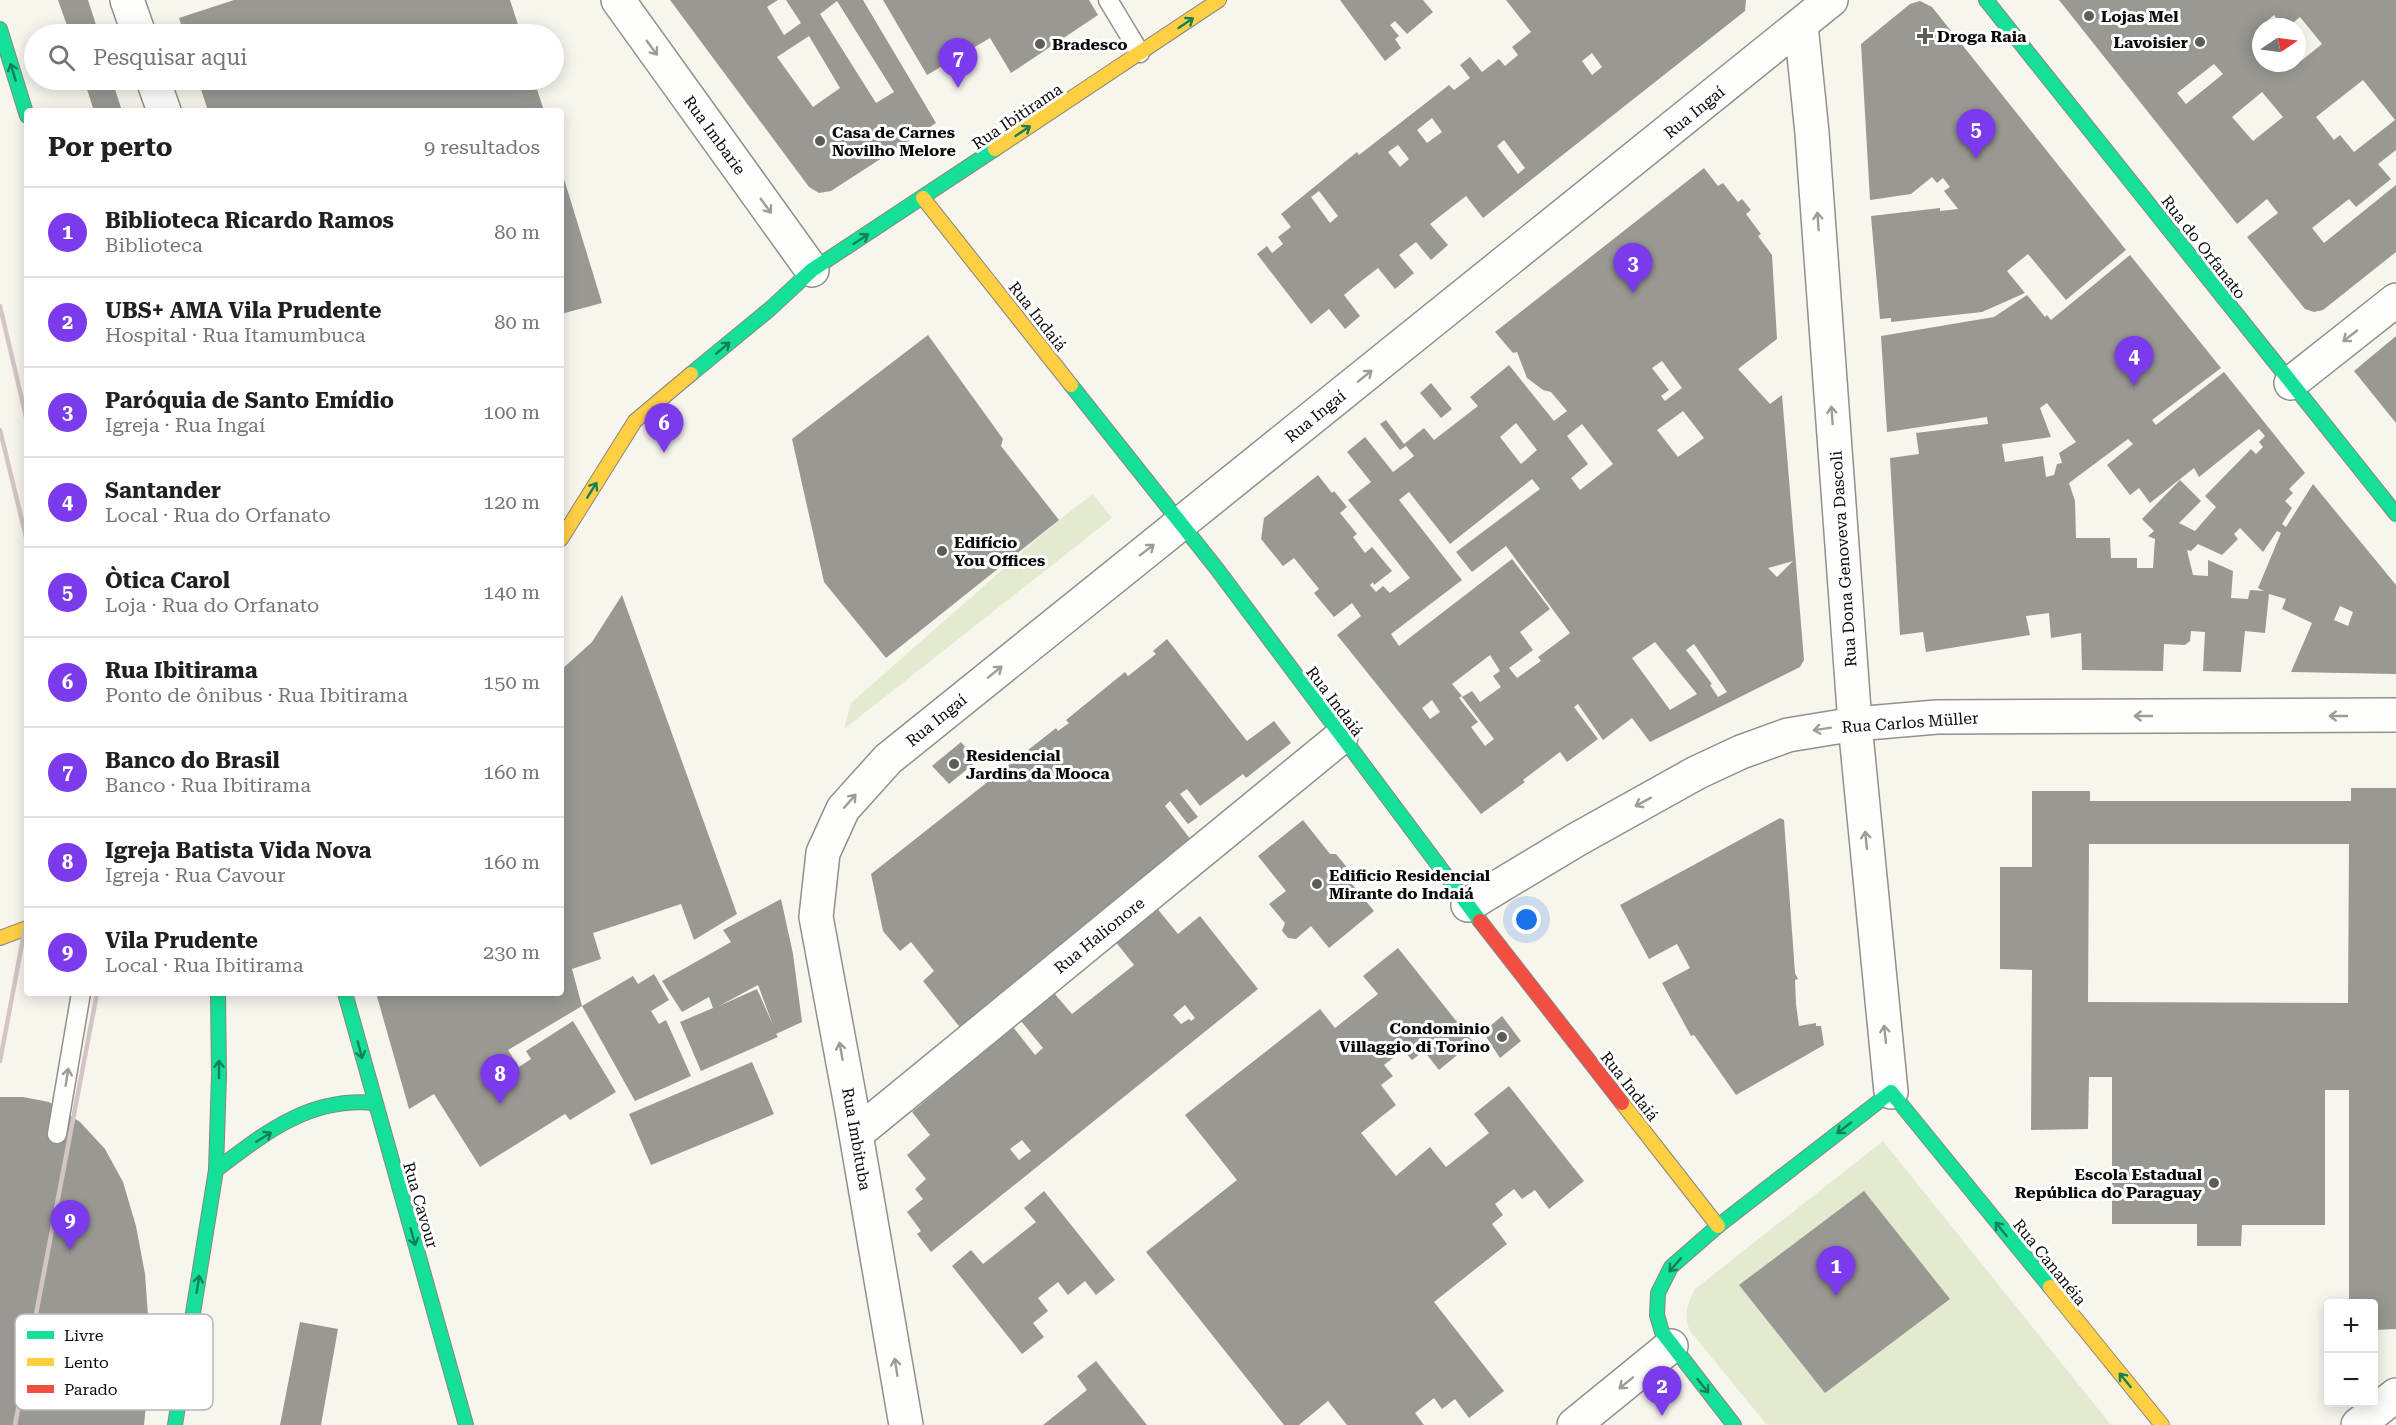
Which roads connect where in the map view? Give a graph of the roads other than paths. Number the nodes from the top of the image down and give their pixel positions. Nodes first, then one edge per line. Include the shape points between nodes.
1 (127, 0) edge
2 (618, 0) edge
3 (1108, 0) edge
4 (1220, 0) edge
5 (1831, 0) edge
6 (1986, 0) edge
7 (135, 24) edge
8 (1802, 25) junction
9 (0, 29) edge
10 (1140, 53) junction
11 (157, 90) edge
12 (25, 108) edge
13 (163, 108) edge
14 (923, 198) junction
15 (812, 270) junction
16 (2396, 300) edge
17 (2291, 383) junction
18 (2396, 514) edge
19 (1182, 524) junction
20 (564, 535) edge
21 (2396, 716) edge
22 (1855, 724) junction
23 (1341, 736) junction
24 (823, 853) joint
25 (1467, 905) junction
26 (24, 929) edge
27 (0, 938) edge
28 (80, 996) edge
29 (218, 996) edge
30 (346, 996) edge
31 (1891, 1092) junction
32 (374, 1103) junction
33 (57, 1134) dead end
34 (856, 1134) junction
35 (216, 1170) junction
36 (1718, 1226) junction
37 (193, 1314) edge
38 (1671, 1346) junction
39 (2396, 1395) edge
40 (177, 1410) edge
41 (175, 1425) edge
42 (466, 1425) edge
43 (906, 1425) edge
44 (1574, 1425) edge
45 (1734, 1425) edge
46 (2162, 1425) edge
47 (2358, 1425) edge

1 - 7 street
2 -> 15 street, Rua Imbarie
3 - 10 lane
10 -> 4 main road, Rua Ibitirama
5 - 8 street, Rua Ingaí
6 - 17 main road, Rua do Orfanato
19 -> 8 street, Rua Ingaí
22 -> 8 street, Rua Dona Genoveva Dascoli
12 -> 9 main road
14 -> 10 main road, Rua Ibitirama
11 - 13 street
15 -> 14 main road, Rua Ibitirama
14 - 19 main road, Rua Indaiá
20 -> 15 main road, Rua Ibitirama via 635,421
16 -> 17 street
17 - 18 main road, Rua do Orfanato
19 - 23 main road, Rua Indaiá
24 -> 19 street, Rua Ingaí via 843,809 888,759
21 -> 22 street, Rua Carlos Müller via 1937,717
22 -> 25 street, Rua Carlos Müller via 1788,735 1696,773
31 -> 22 street, Rua Dona Genoveva Dascoli
23 - 25 main road, Rua Indaiá
23 - 34 street, Rua Halionore
34 -> 24 street, Rua Imbituba via 816,917
25 - 36 main road, Rua Indaiá
26 - 27 main road
33 -> 28 lane
35 -> 29 main road
30 -> 32 main road, Rua Cavour
31 -> 36 main road
46 -> 31 main road, Rua Cananéia
35 -> 32 main road via 312,1109 342,1102
32 -> 42 main road, Rua Cavour
43 -> 34 street, Rua Imbituba
37 -> 35 main road
36 -> 38 main road via 1671,1267 1658,1293 1657,1315
38 -> 44 street
38 -> 45 main road
39 - 47 street
41 -> 40 main road

